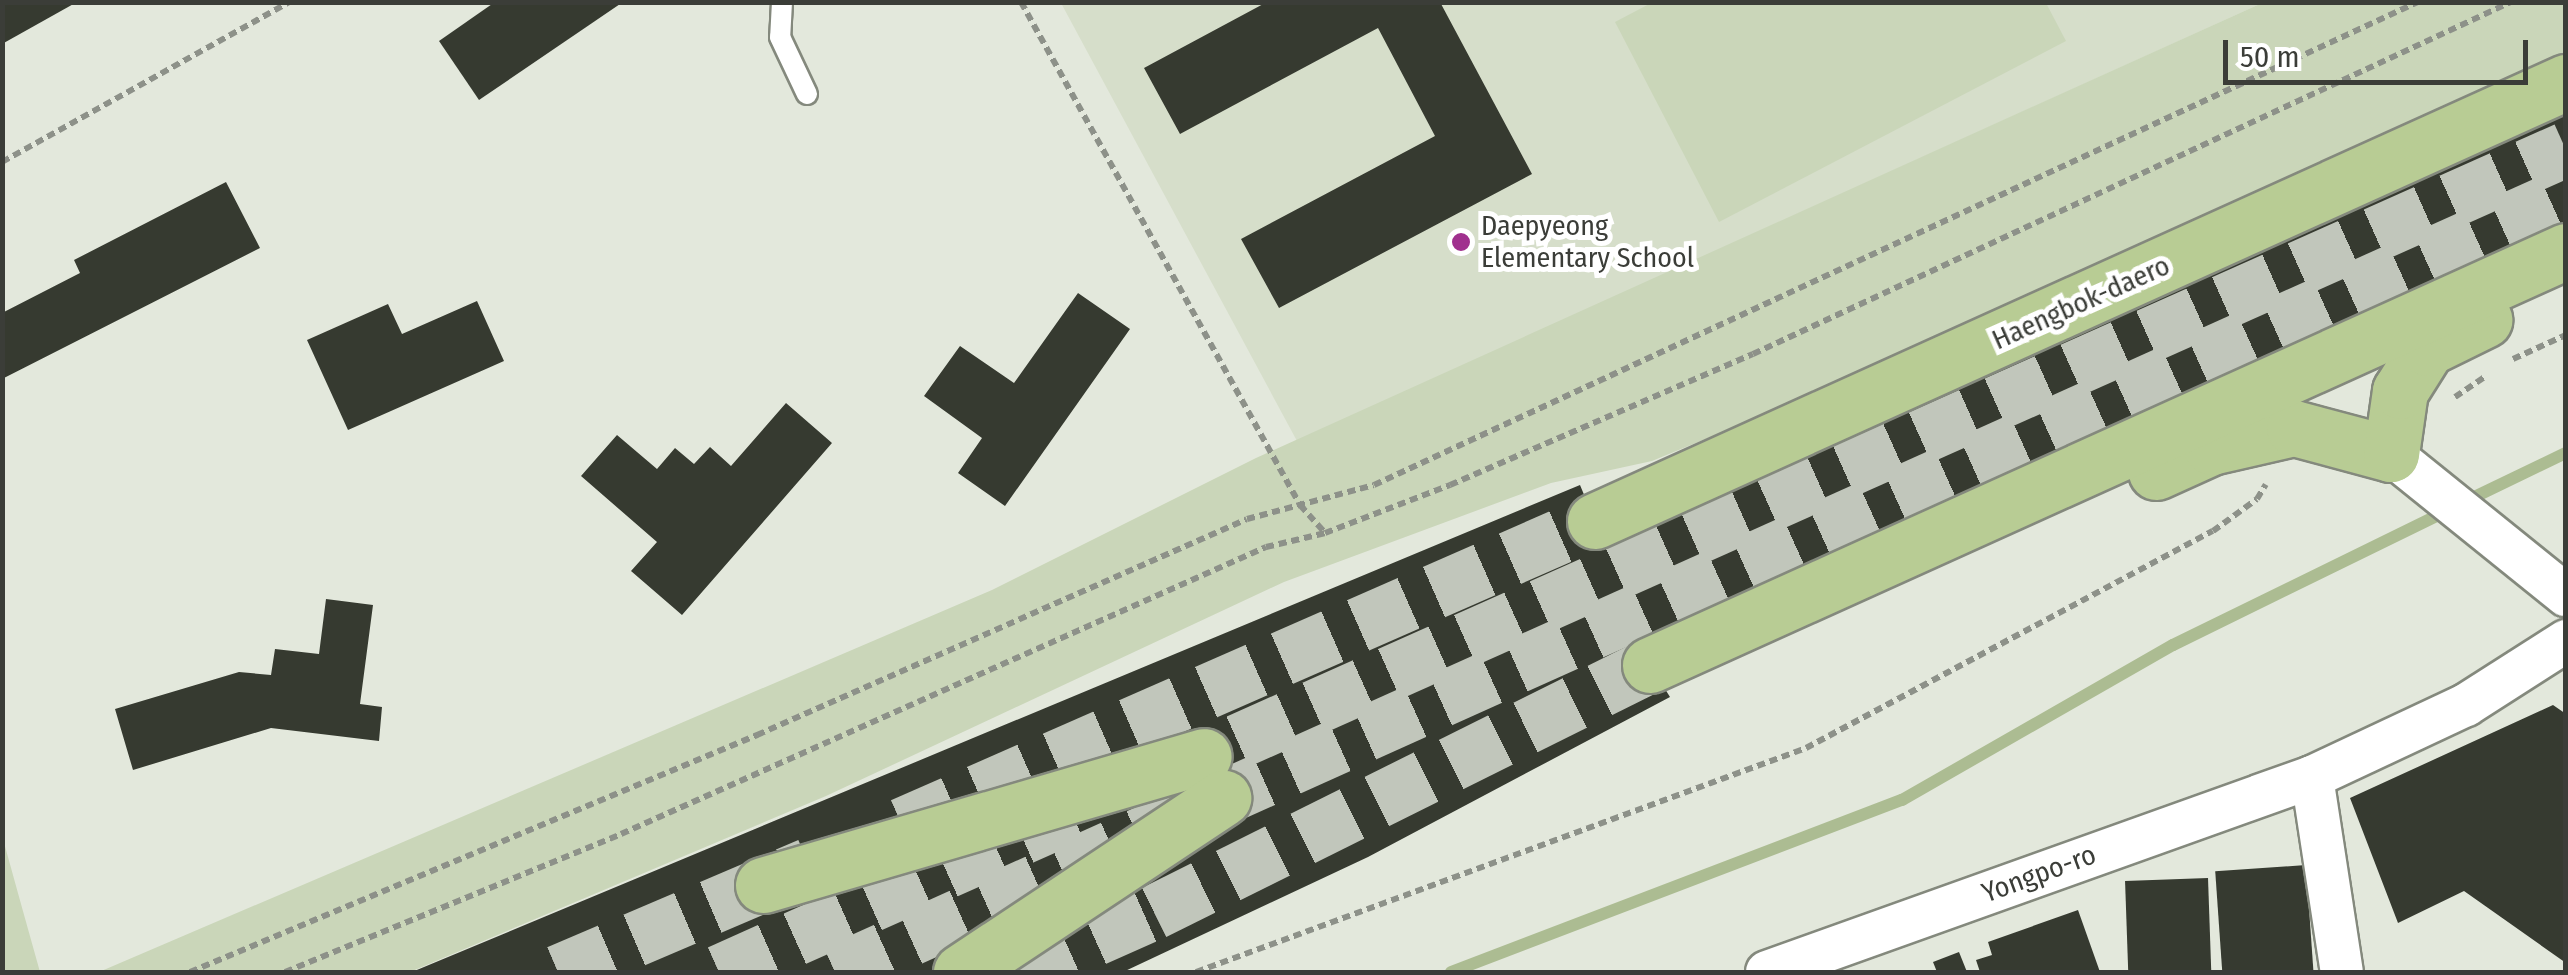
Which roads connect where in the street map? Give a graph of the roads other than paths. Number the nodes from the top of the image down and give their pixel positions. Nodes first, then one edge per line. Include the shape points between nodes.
1 (782, 2) edge
2 (2566, 82) edge
3 (807, 94) dead end
4 (2566, 250) edge
5 (2566, 278) edge
6 (2390, 454) junction
7 (1998, 502) junction
8 (1595, 521) tunnel mouth
9 (2566, 595) edge
10 (2566, 641) edge
11 (1650, 665) tunnel mouth
12 (2312, 778) junction
13 (764, 885) tunnel mouth
14 (961, 972) edge
15 (1767, 972) edge
16 (2342, 972) edge

1 - 3 lane via 780,36
2 - 8 highway, Haengbok-daero
4 - 7 highway
5 - 6 highway via 2427,348 2400,391
6 - 7 highway via 2294,428 2211,447 2105,496
6 - 9 street
7 - 11 highway
10 - 12 street, Yongpo-ro via 2466,705
12 - 15 street, Yongpo-ro
12 - 16 street
13 - 14 highway via 1213,777

